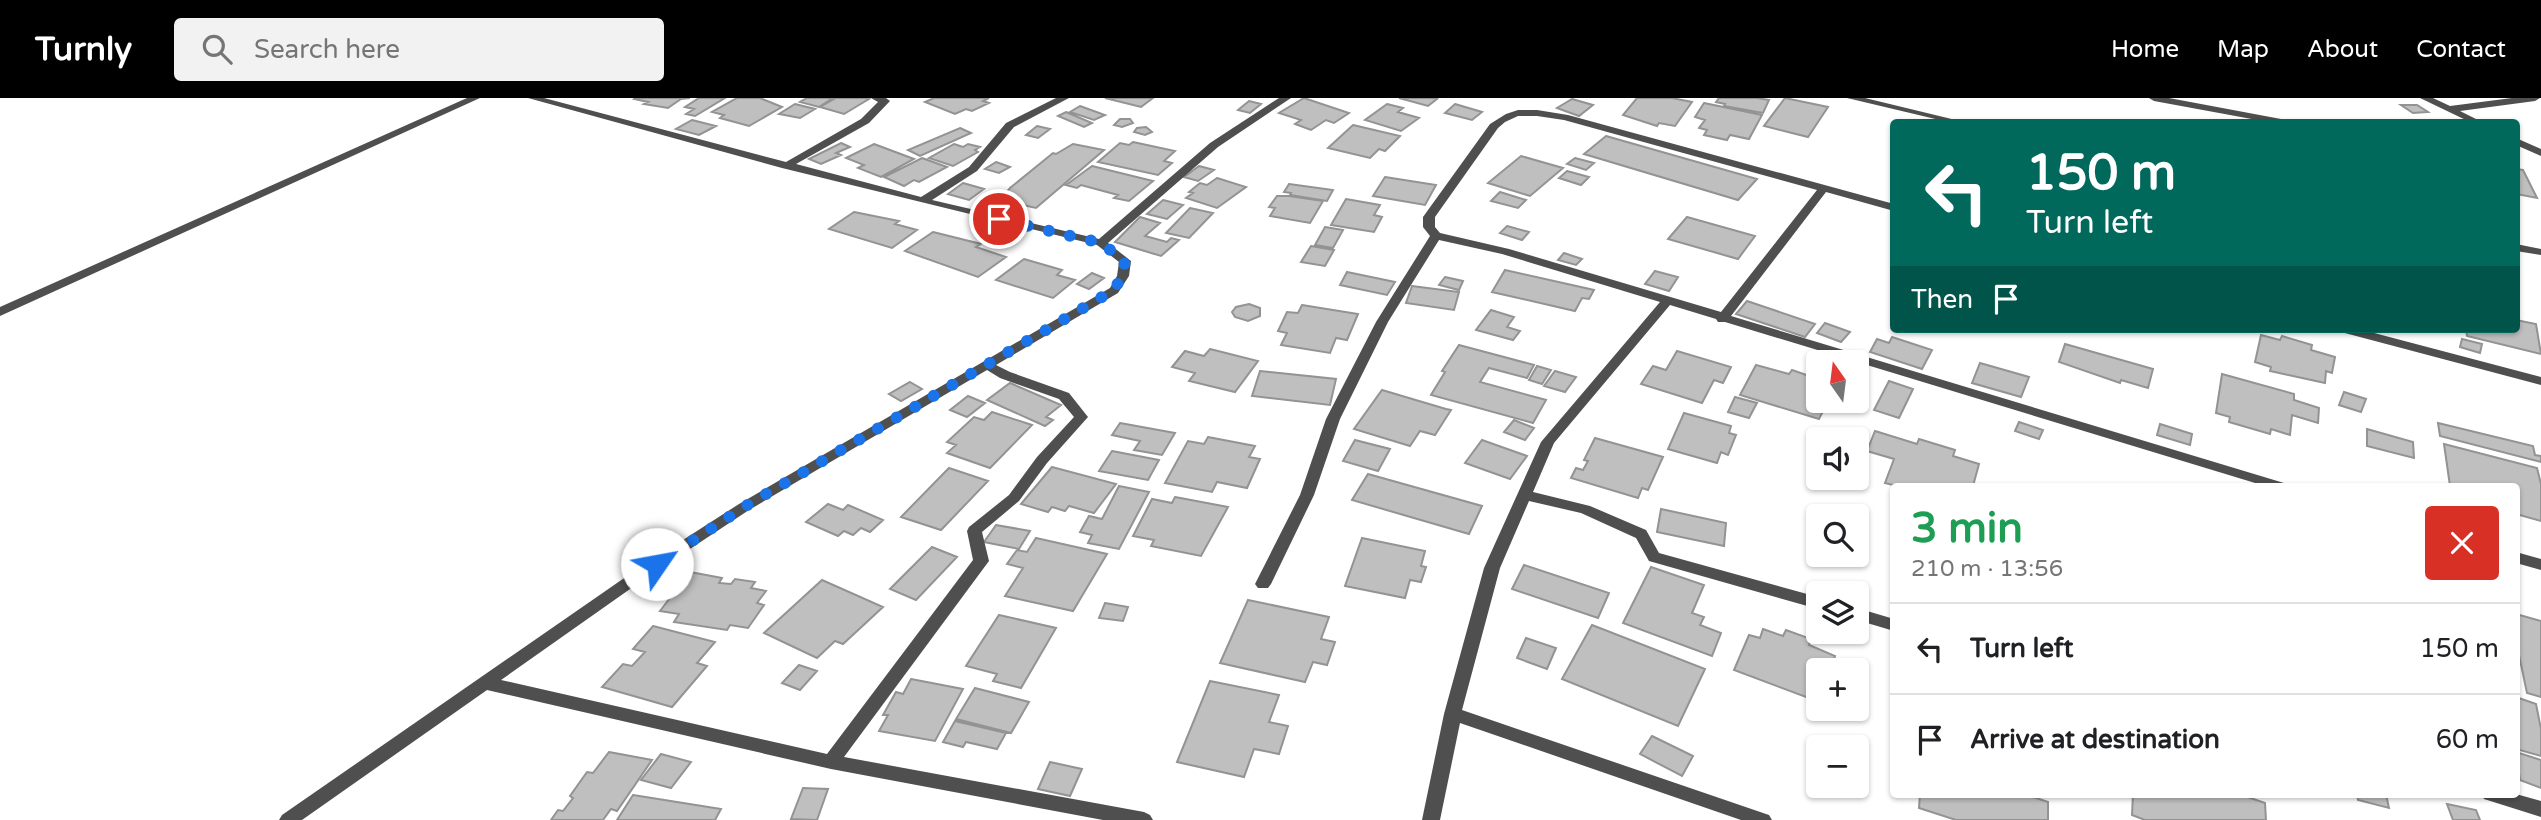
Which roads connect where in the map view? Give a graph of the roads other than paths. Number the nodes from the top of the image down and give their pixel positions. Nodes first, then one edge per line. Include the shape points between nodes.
1 (475, 98) edge
2 (533, 98) edge
3 (541, 98) edge
4 (876, 98) edge
5 (1064, 98) edge
6 (1286, 98) edge
7 (1852, 98) edge
8 (2154, 98) edge
9 (2426, 98) edge
10 (2535, 98) edge
11 (2449, 109) junction
12 (1946, 119) edge
13 (2265, 119) edge
14 (2471, 119) edge
15 (2520, 143) edge
16 (2520, 153) edge
17 (2541, 155) edge
18 (786, 166) junction
19 (1823, 190) junction
20 (923, 201) junction
21 (1890, 207) edge
22 (1436, 236) junction
23 (1101, 243) junction
24 (2520, 248) edge
25 (2541, 252) edge
26 (1666, 302) junction
27 (0, 312) edge
28 (1722, 319) junction
29 (2360, 333) edge
30 (985, 364) junction
31 (2541, 382) edge
32 (2269, 483) edge
33 (1524, 495) junction
34 (2520, 558) edge
35 (2541, 565) edge
36 (1262, 584) dead end
37 (1806, 600) edge
38 (1869, 618) edge
39 (1890, 624) edge
40 (485, 683) junction
41 (1453, 714) junction
42 (831, 762) junction
43 (2504, 798) edge
44 (2541, 809) edge
45 (288, 820) edge
46 (1144, 820) edge
47 (1431, 820) edge
48 (1763, 820) edge

1 - 27 street
2 - 3 street
3 - 18 street
4 - 18 street via 885,101 865,121
5 - 20 street via 1010,125 973,169
6 - 23 street via 1214,145
7 - 12 street
8 - 13 street
9 - 11 street
10 - 11 street
11 - 14 street
15 - 17 street
16 - 17 street
18 - 20 street
19 - 21 street
19 - 22 street via 1565,117 1515,113 1494,126 1429,217
19 - 28 street
20 - 23 street
22 - 26 street via 1505,251
22 - 36 street via 1382,322 1333,419 1307,495
23 - 30 street via 1125,261 1114,290
24 - 25 street
26 - 28 street
26 - 33 street via 1548,442
28 - 32 street
29 - 31 street
30 - 40 street via 744,507
30 - 42 street via 1064,396 1081,417 1014,498 974,531 981,561
33 - 37 street via 1585,509 1641,534 1654,557
33 - 41 street via 1492,568
34 - 35 street
38 - 39 street
40 - 42 street
40 - 45 street
41 - 47 street
41 - 48 street
42 - 46 street
43 - 44 street

